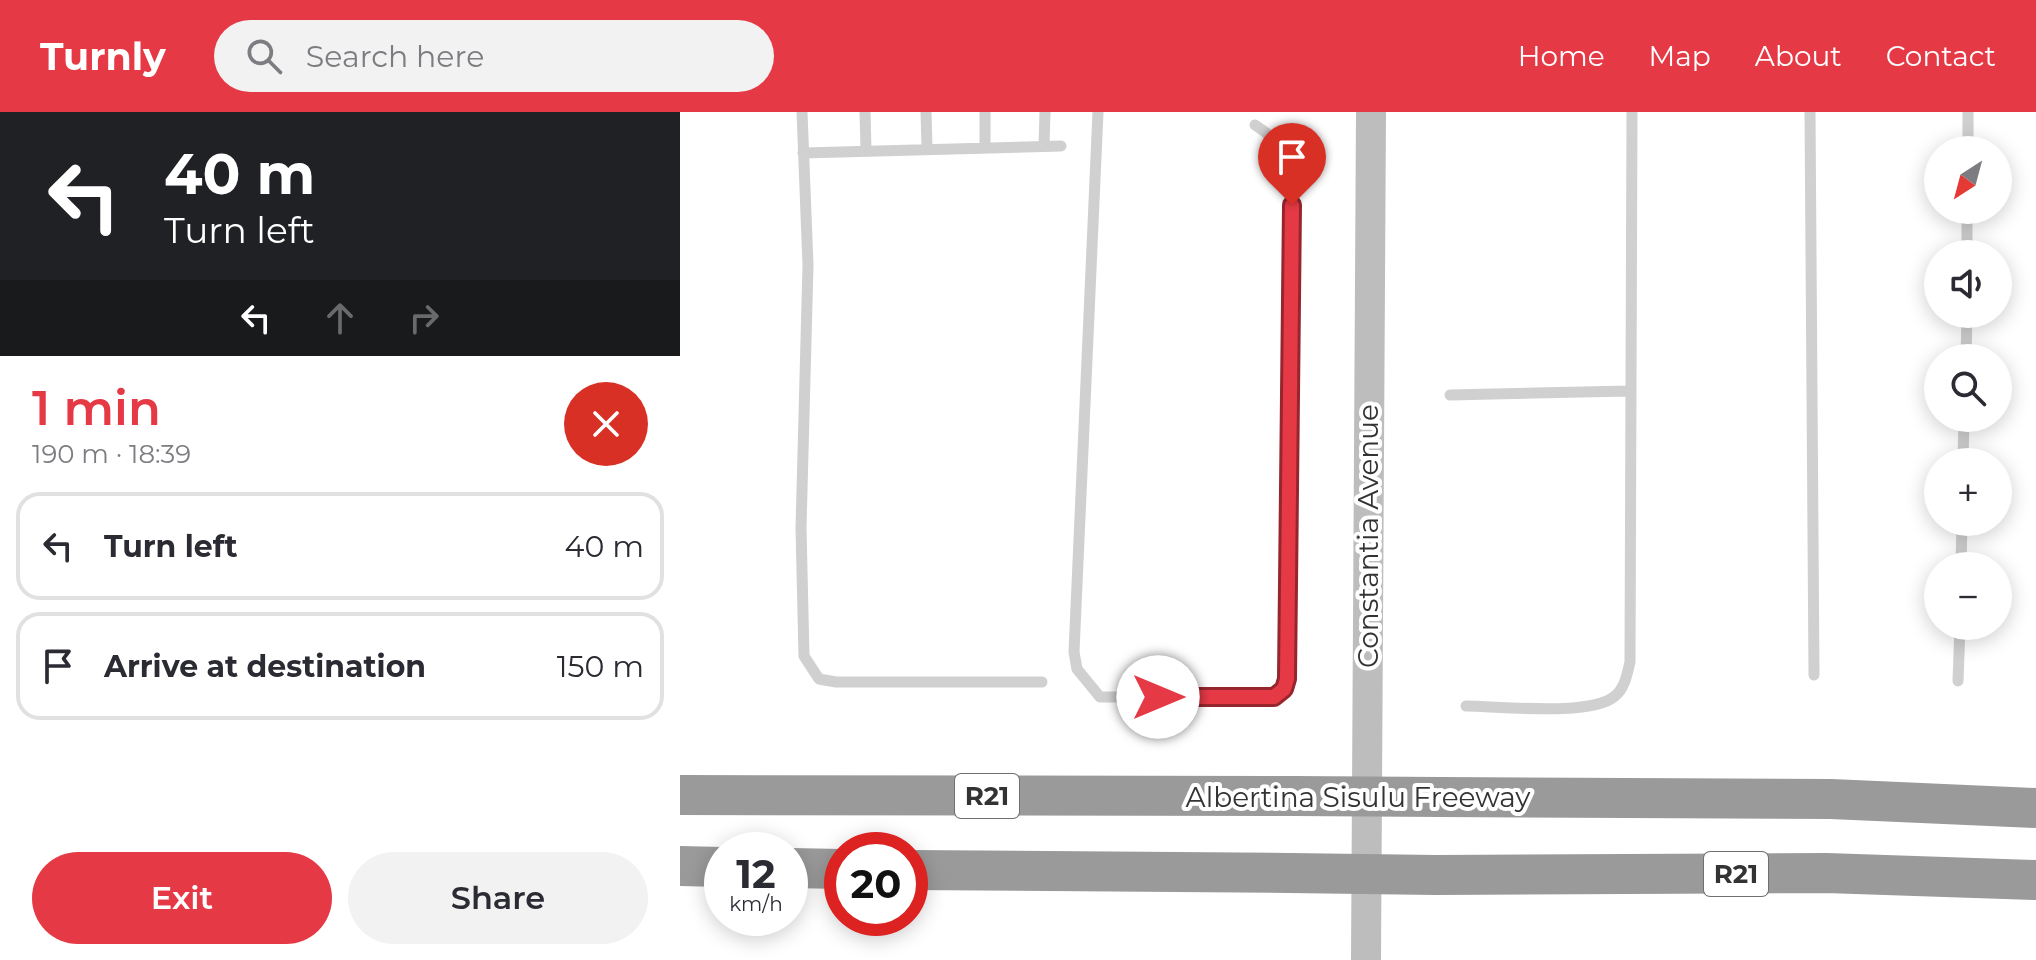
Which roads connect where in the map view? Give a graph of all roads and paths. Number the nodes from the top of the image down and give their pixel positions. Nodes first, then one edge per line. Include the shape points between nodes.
1 (802, 112) edge
2 (865, 112) edge
3 (926, 112) edge
4 (985, 112) edge
5 (1045, 112) edge
6 (1371, 112) edge
7 (1632, 112) edge
8 (1810, 112) edge
9 (1968, 112) edge
10 (1098, 115) edge
11 (1255, 125) dead end
12 (1968, 136) edge
13 (1044, 146) junction
14 (1061, 146) dead end
15 (985, 147) junction
16 (927, 148) junction
17 (866, 149) junction
18 (803, 153) junction
19 (1630, 391) junction
20 (1450, 395) dead end
21 (1959, 640) edge
22 (1814, 675) dead end
23 (1958, 681) dead end
24 (1042, 682) dead end
25 (1466, 706) dead end
26 (680, 795) edge
27 (2036, 808) edge
28 (680, 866) edge
29 (704, 867) edge
30 (928, 870) edge
31 (2036, 880) edge
32 (1366, 960) edge

1 - 18 lane
2 - 17 lane
3 - 16 lane
4 - 15 lane
5 - 13 lane
6 - 32 street, Constantia Avenue
7 - 19 lane
8 - 22 lane
9 - 12 lane
10 - 11 lane via 1074,652 1077,669 1100,697 1274,697 1287,679 1293,174 1278,141
13 - 14 lane
13 - 15 lane
15 - 16 lane
16 - 17 lane
17 - 18 lane
18 - 24 lane via 808,265 801,528 804,656 819,679 836,682
19 - 20 lane
19 - 25 lane via 1630,662 1624,684 1597,707
21 - 23 lane
26 - 27 highway, Albertina Sisulu Freeway / R21, bridge via 1831,799
28 - 29 highway
30 - 31 highway, R21, bridge via 1826,873

